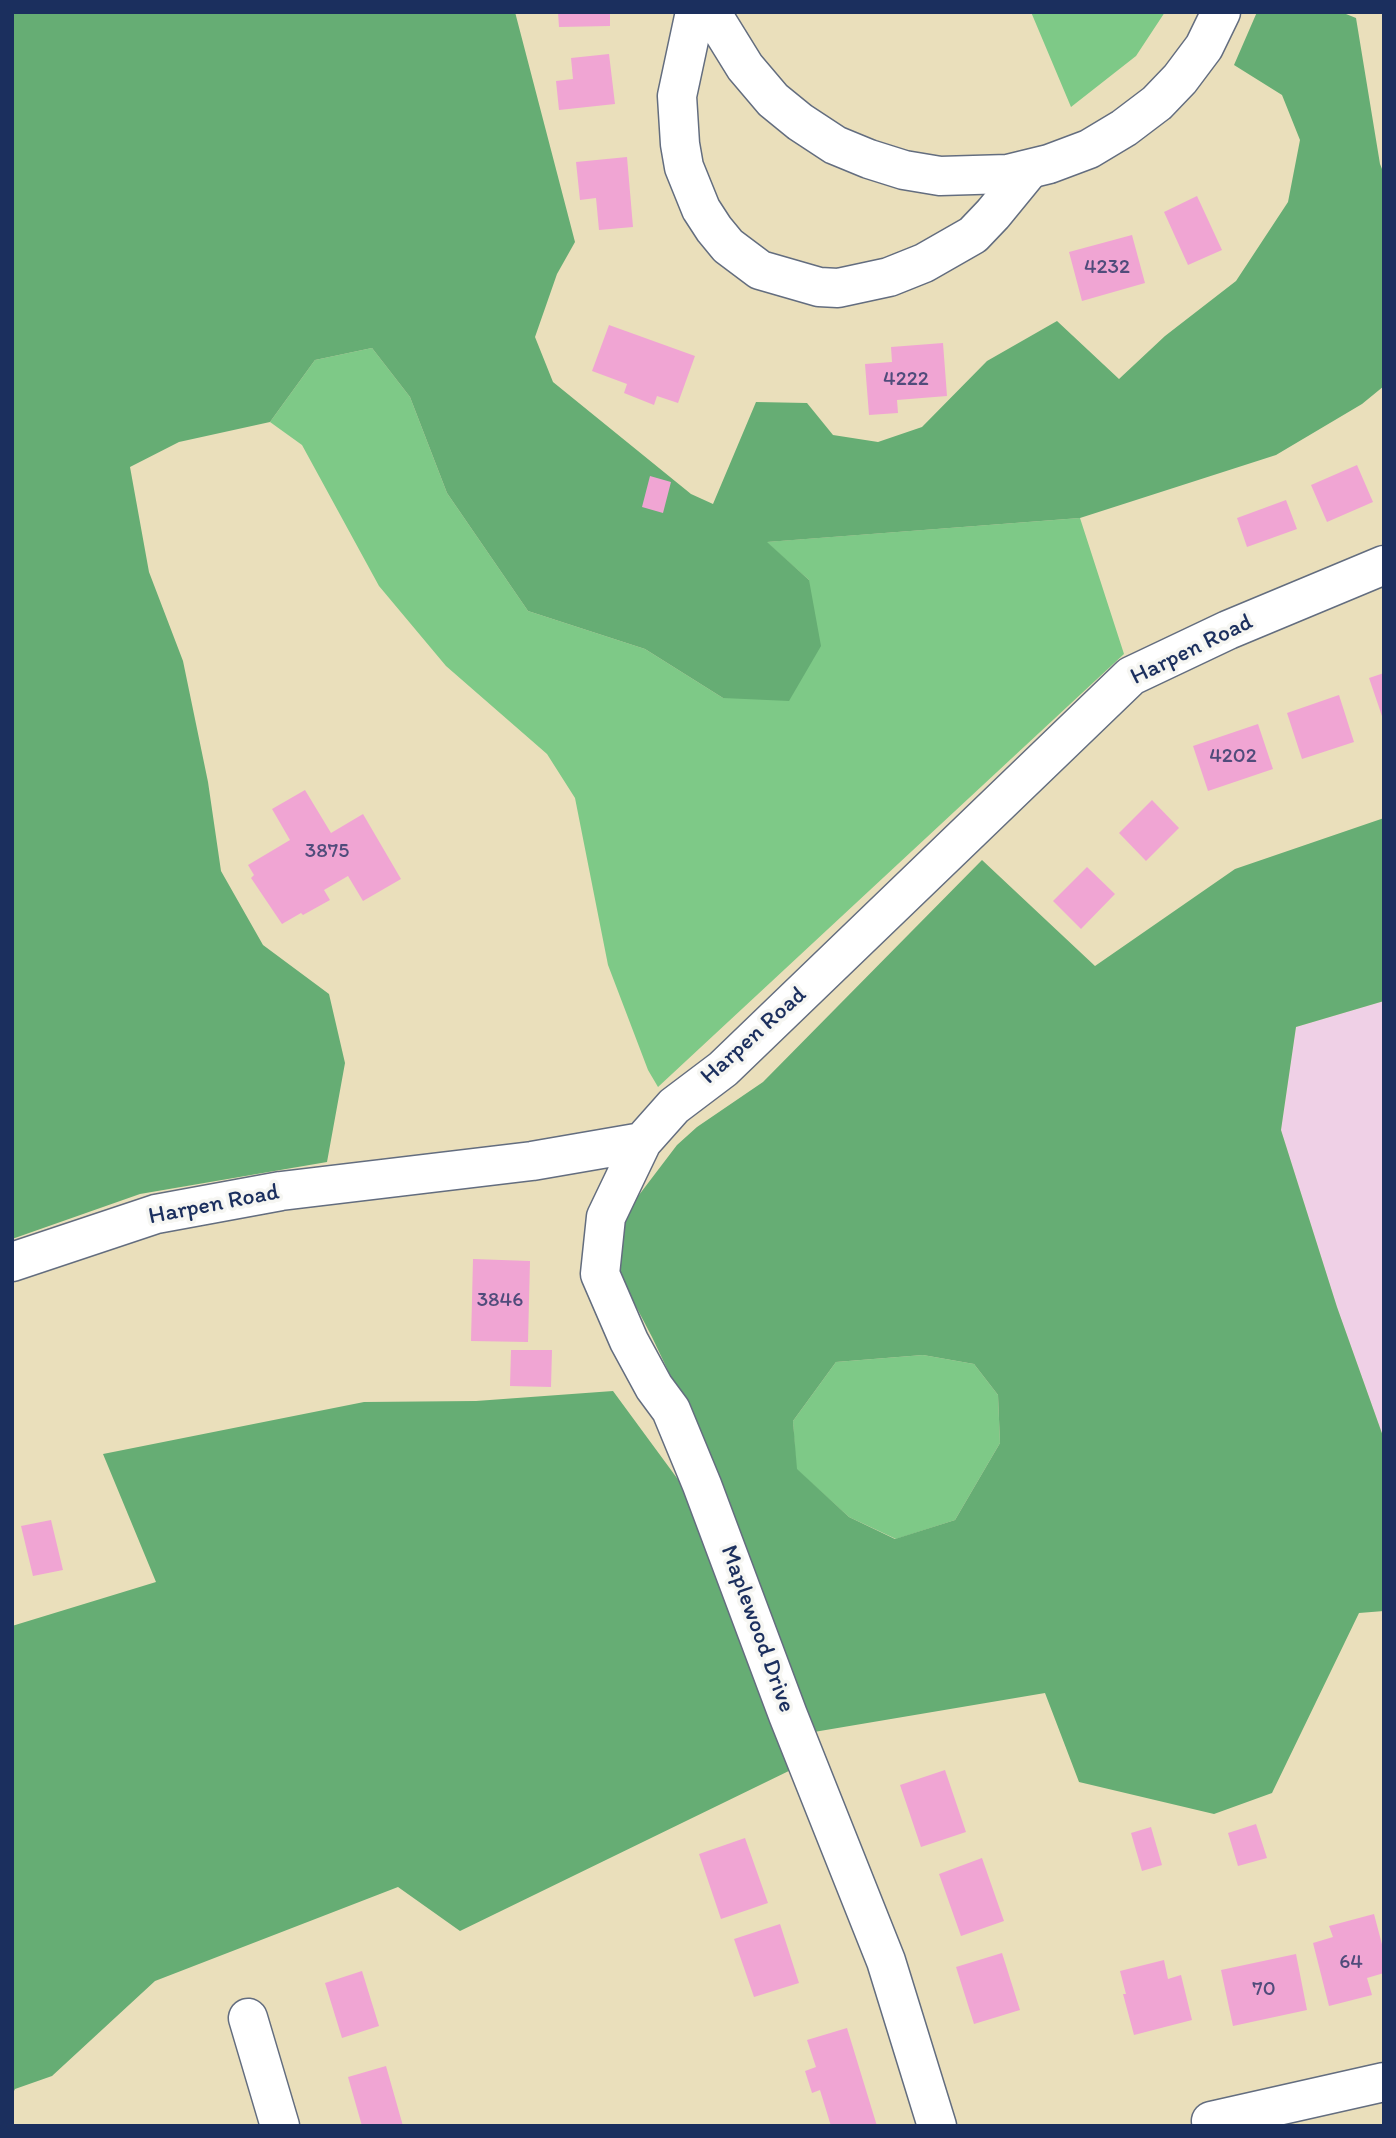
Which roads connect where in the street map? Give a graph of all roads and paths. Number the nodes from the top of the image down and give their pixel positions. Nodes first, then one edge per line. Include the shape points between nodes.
1 (695, 12) edge
2 (712, 12) edge
3 (1221, 12) edge
4 (1029, 170) junction
5 (1384, 565) edge
6 (642, 1142) junction
7 (12, 1262) edge
8 (248, 2018) dead end
9 (1384, 2082) edge
10 (1211, 2121) dead end
11 (280, 2126) edge
12 (937, 2126) edge

1 - 4 street via 677,96 684,167 714,229 760,270 819,287 838,288 889,277 973,235
2 - 4 street via 745,67 773,100 835,145 904,170 940,176
3 - 4 street via 1204,47 1157,103 1089,149
5 - 6 street, Harpen Road via 1131,676 723,1069 674,1106
6 - 7 street, Harpen Road via 532,1161 281,1191 156,1214
6 - 12 street, Maplewood Drive via 606,1217 600,1274 629,1341 671,1410 702,1485 886,1961
8 - 11 street
9 - 10 street

